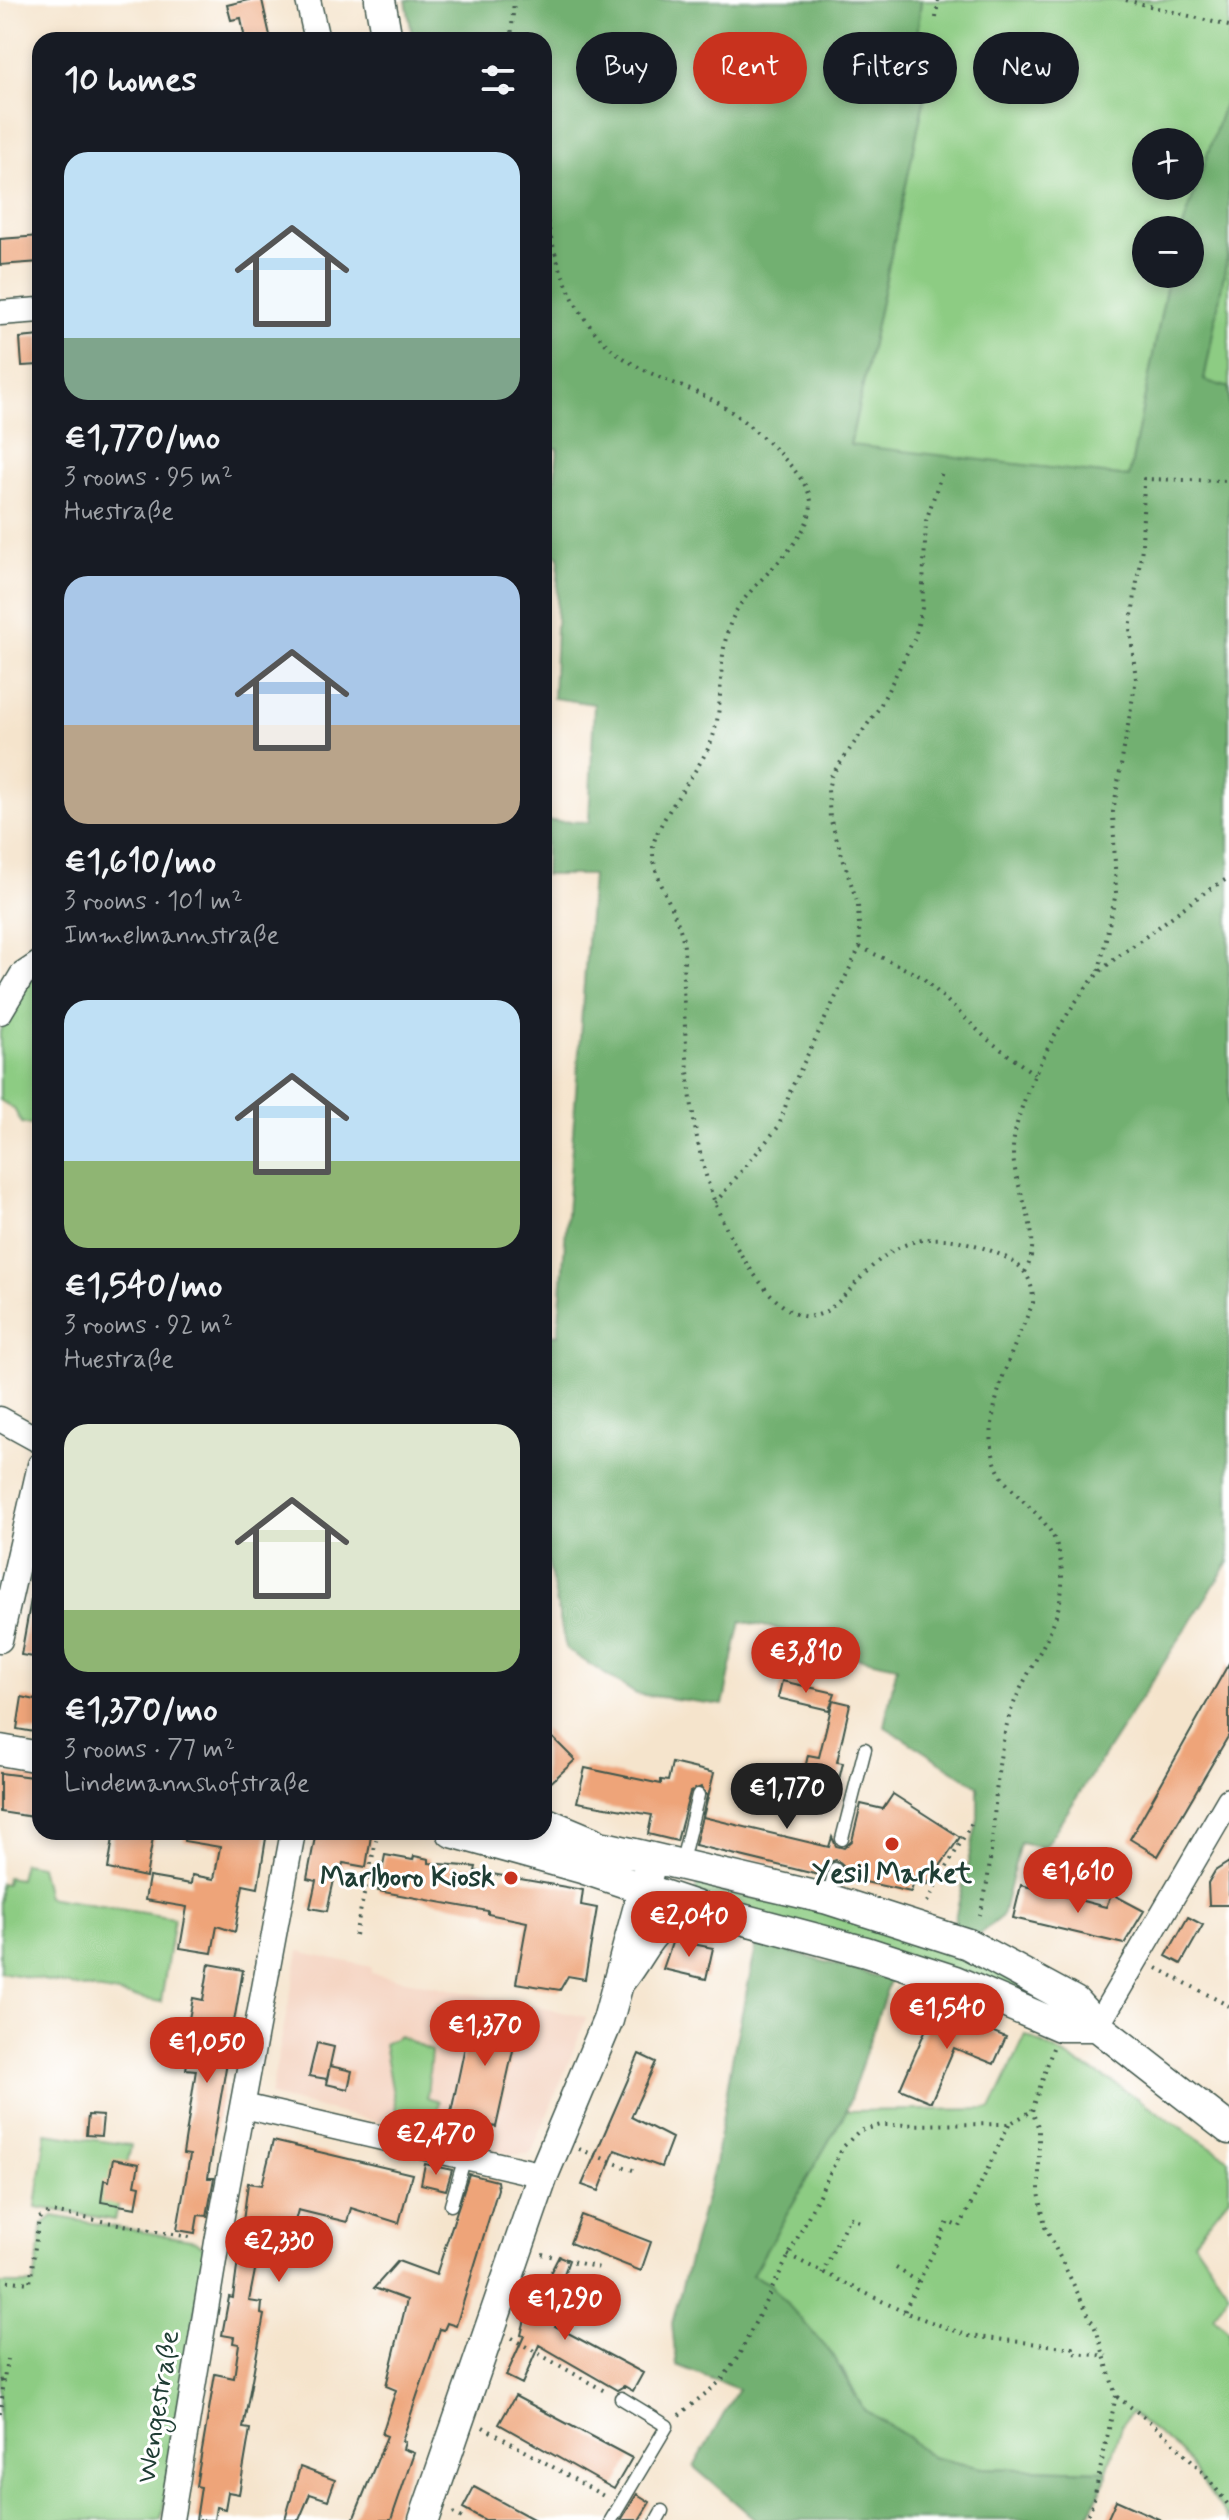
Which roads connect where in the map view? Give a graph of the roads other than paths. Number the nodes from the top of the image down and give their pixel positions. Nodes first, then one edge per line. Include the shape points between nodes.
1 (308, 0) edge
2 (380, 0) edge
3 (315, 32) edge
4 (386, 32) edge
5 (32, 311) edge
6 (0, 313) edge
7 (32, 968) edge
8 (0, 1012) edge
9 (0, 1419) edge
10 (32, 1437) edge
11 (32, 1500) edge
12 (0, 1640) edge
13 (865, 1749) dead end
14 (0, 1750) edge
15 (32, 1756) edge
16 (698, 1795) dead end
17 (1229, 1800) edge
18 (1222, 1826) edge
19 (842, 1839) dead end
20 (292, 1840) edge
21 (536, 1840) edge
22 (549, 1840) edge
23 (666, 1862) junction
24 (835, 1869) dead end
25 (644, 1889) junction
26 (828, 1899) junction
27 (704, 1909) junction
28 (618, 1989) junction
29 (1097, 2026) junction
30 (243, 2106) junction
31 (1229, 2129) edge
32 (465, 2157) junction
33 (543, 2175) junction
34 (451, 2205) dead end
35 (621, 2398) road end
36 (171, 2520) edge
37 (424, 2520) edge
38 (611, 2520) edge

1 - 3 street
2 - 4 street
5 - 6 street
7 - 8 street via 22,975
9 - 10 street
11 - 12 street
13 - 19 lane
14 - 15 street
16 - 23 lane
17 - 18 street
18 - 29 street
20 - 30 street, Wengestraße
21 - 25 street via 582,1868
22 - 23 street
23 - 25 street
23 - 26 street
24 - 26 lane
25 - 27 street
25 - 28 street
26 - 29 street via 906,1921 989,1954 1075,2002
27 - 28 street via 661,1928
27 - 29 street via 896,1961 1060,2026
28 - 33 street via 587,2077
29 - 31 street
30 - 32 street
30 - 36 street, Wengestraße
32 - 33 street
32 - 34 lane
33 - 37 street
35 - 38 lane via 667,2426

